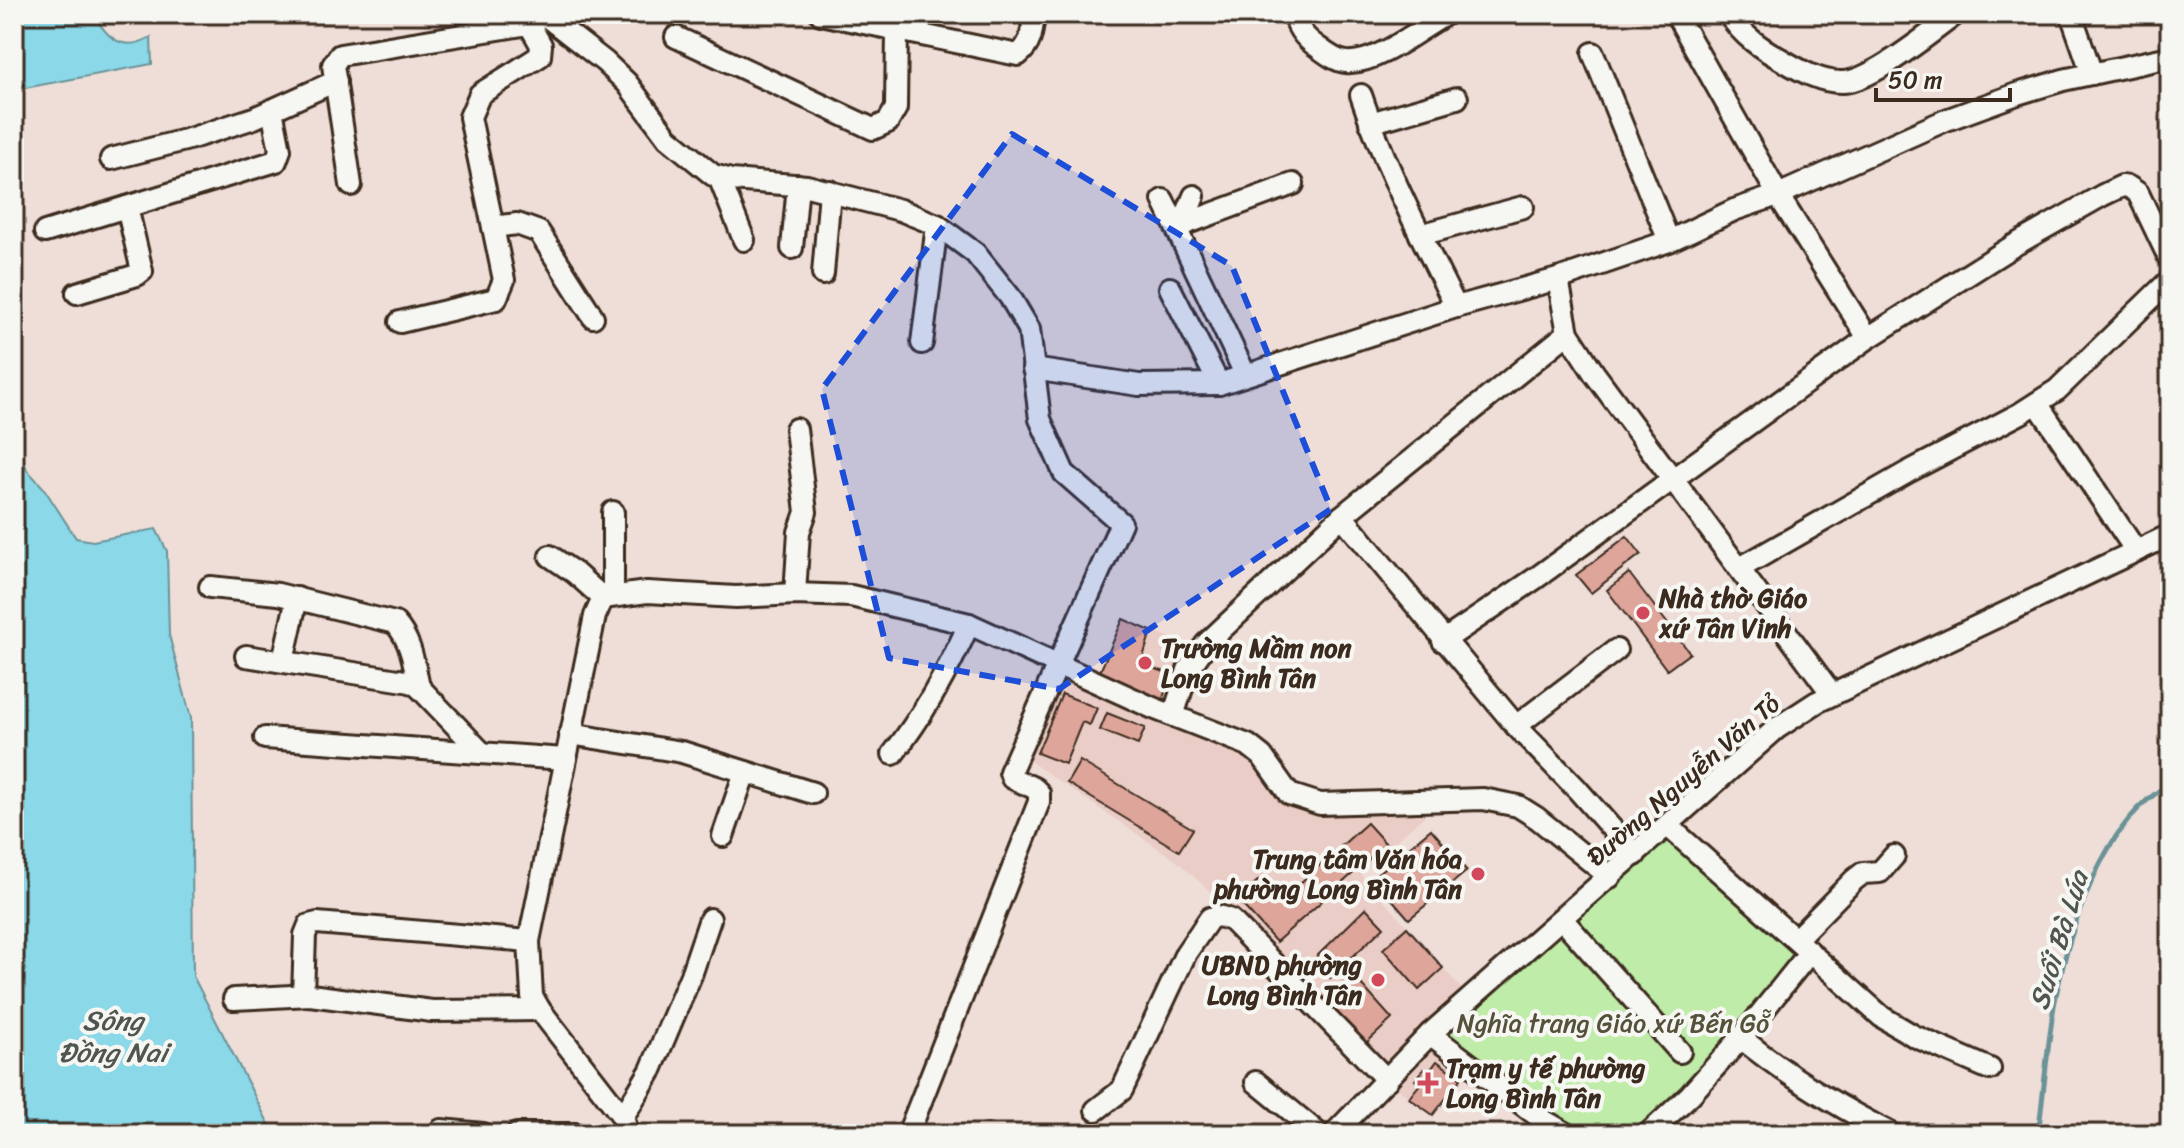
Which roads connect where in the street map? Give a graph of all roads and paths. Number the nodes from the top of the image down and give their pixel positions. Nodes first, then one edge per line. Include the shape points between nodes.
1 (821, 14) edge
2 (1034, 14) edge
3 (1295, 14) edge
4 (1446, 14) edge
5 (1676, 14) edge
6 (1729, 14) edge
7 (1956, 14) edge
8 (2071, 14) edge
9 (540, 18) edge
10 (897, 30) junction
11 (676, 37) dead end
12 (1593, 53) dead end
13 (2170, 57) edge
14 (2092, 74) junction
15 (336, 81) junction
16 (1361, 95) dead end
17 (1457, 98) dead end
18 (272, 110) junction
19 (1370, 123) junction
20 (111, 159) dead end
21 (719, 177) junction
22 (1293, 184) dead end
23 (351, 185) dead end
24 (798, 185) junction
25 (830, 191) junction
26 (1778, 195) junction
27 (1194, 196) dead end
28 (1163, 200) dead end
29 (127, 207) junction
30 (1523, 207) dead end
31 (937, 225) junction
32 (493, 227) junction
33 (1180, 229) junction
34 (45, 232) dead end
35 (1420, 235) junction
36 (744, 240) dead end
37 (1669, 241) junction
38 (792, 248) dead end
39 (2170, 260) edge
40 (823, 274) dead end
41 (1558, 279) junction
42 (2170, 280) edge
43 (1170, 288) dead end
44 (77, 293) dead end
45 (1456, 307) junction
46 (593, 317) dead end
47 (400, 322) dead end
48 (1568, 333) junction
49 (1868, 338) junction
50 (922, 343) dead end
51 (1033, 369) junction
52 (1245, 374) junction
53 (1219, 384) junction
54 (2037, 403) junction
55 (796, 429) dead end
56 (1674, 478) junction
57 (613, 512) dead end
58 (1342, 516) junction
59 (2170, 535) edge
60 (2136, 551) junction
61 (550, 556) dead end
62 (1740, 568) junction
63 (210, 587) dead end
64 (795, 594) junction
65 (608, 597) junction
66 (297, 598) junction
67 (969, 624) junction
68 (1443, 641) junction
69 (1616, 650) dead end
70 (246, 656) dead end
71 (283, 661) junction
72 (1058, 665) junction
73 (419, 687) junction
74 (1832, 694) junction
75 (1173, 716) junction
76 (1516, 726) junction
77 (570, 734) junction
78 (265, 738) dead end
79 (482, 753) junction
80 (893, 754) dead end
81 (565, 759) junction
82 (745, 772) junction
83 (813, 793) dead end
84 (1668, 826) junction
85 (723, 836) dead end
86 (1635, 855) junction
87 (1894, 856) dead end
88 (1610, 877) junction
89 (710, 919) dead end
90 (1562, 919) junction
91 (529, 941) junction
92 (1803, 946) junction
93 (303, 995) junction
94 (234, 999) dead end
95 (540, 1010) junction
96 (1430, 1034) junction
97 (1741, 1038) junction
98 (1680, 1052) dead end
99 (1990, 1069) dead end
100 (1387, 1080) junction
101 (1256, 1082) dead end
102 (1096, 1110) dead end
103 (625, 1125) edge
104 (441, 1130) dead end
105 (1651, 1133) edge
106 (483, 1134) edge
107 (517, 1134) edge
108 (576, 1134) edge
109 (908, 1134) edge
110 (1332, 1134) edge
111 (1567, 1134) edge
112 (1892, 1134) edge

1 - 10 street
2 - 10 street via 1031,38 1018,55
3 - 4 street via 1308,40 1346,62 1368,61
5 - 26 street
6 - 7 street via 1770,53 1802,71 1841,82 1875,71
8 - 14 street
9 - 15 street via 340,55 333,65
9 - 21 street via 605,62 668,138
9 - 32 street via 540,56 480,94 470,117
10 - 11 street via 896,108 888,122 873,129
12 - 37 street
13 - 14 street
14 - 26 street via 1946,120
15 - 18 street
15 - 23 street
16 - 19 street
17 - 19 street
18 - 20 street
18 - 29 street via 280,150 276,161
19 - 35 street
21 - 24 street
21 - 36 street
22 - 33 street
24 - 25 street
24 - 38 street
25 - 31 street
25 - 40 street
26 - 37 street
26 - 49 street
27 - 33 street
28 - 33 street
29 - 34 street
29 - 44 street via 142,271
30 - 35 street
31 - 50 street
31 - 51 street via 975,253 1010,297 1029,329
32 - 46 street via 517,224 539,232
32 - 47 street via 504,280 496,299
33 - 52 street
35 - 45 street
37 - 41 street
39 - 49 street via 2138,193 2122,186 2013,246
41 - 45 street
41 - 48 street
42 - 54 street via 2057,390
43 - 53 street
45 - 52 street
48 - 56 street
48 - 58 street
49 - 56 street
51 - 53 street via 1139,385
51 - 72 street via 1040,419 1064,473 1121,523
52 - 53 street
54 - 60 street
54 - 62 street
55 - 64 street via 806,512 799,532
56 - 62 street
56 - 68 street
57 - 65 street
58 - 68 street
58 - 75 street via 1206,644 1188,670
59 - 60 street, Đường Nguyễn Văn Tỏ
60 - 74 street, Đường Nguyễn Văn Tỏ
61 - 65 street
62 - 74 street
63 - 66 street
64 - 65 street via 647,592
64 - 67 street via 851,596
65 - 77 street via 595,616
66 - 71 street
66 - 73 street via 395,623 408,642
67 - 72 street
67 - 80 street via 922,717
68 - 76 street
69 - 76 street
70 - 71 street
71 - 73 street
72 - 75 street
72 - 109 street via 1010,772 1039,793 1039,802
73 - 79 street
74 - 84 street, Đường Nguyễn Văn Tỏ via 1777,728
75 - 88 street via 1248,745 1289,794 1320,804 1483,799 1518,806
76 - 86 street
77 - 81 street
77 - 82 street via 682,752
78 - 79 street
79 - 81 street
81 - 91 street
82 - 83 street
82 - 85 street
84 - 86 street, Đường Nguyễn Văn Tỏ
84 - 92 street
86 - 88 street, Đường Nguyễn Văn Tỏ
87 - 92 street via 1880,872 1863,873 1854,880
88 - 90 street, Đường Nguyễn Văn Tỏ
89 - 103 street
90 - 96 street, Đường Nguyễn Văn Tỏ
90 - 98 street
91 - 93 street via 317,923 309,925 305,935
91 - 95 street via 532,996
92 - 97 street
92 - 99 street via 1882,1017
93 - 94 street
93 - 95 street via 432,1011
95 - 103 street
96 - 100 street, Đường Nguyễn Văn Tỏ
96 - 111 street
97 - 105 street
97 - 112 street via 1775,1066
100 - 102 street via 1259,946 1219,916 1210,918 1186,953 1122,1090
100 - 110 street, Đường Nguyễn Văn Tỏ
101 - 110 street
104 - 106 street
107 - 108 street

